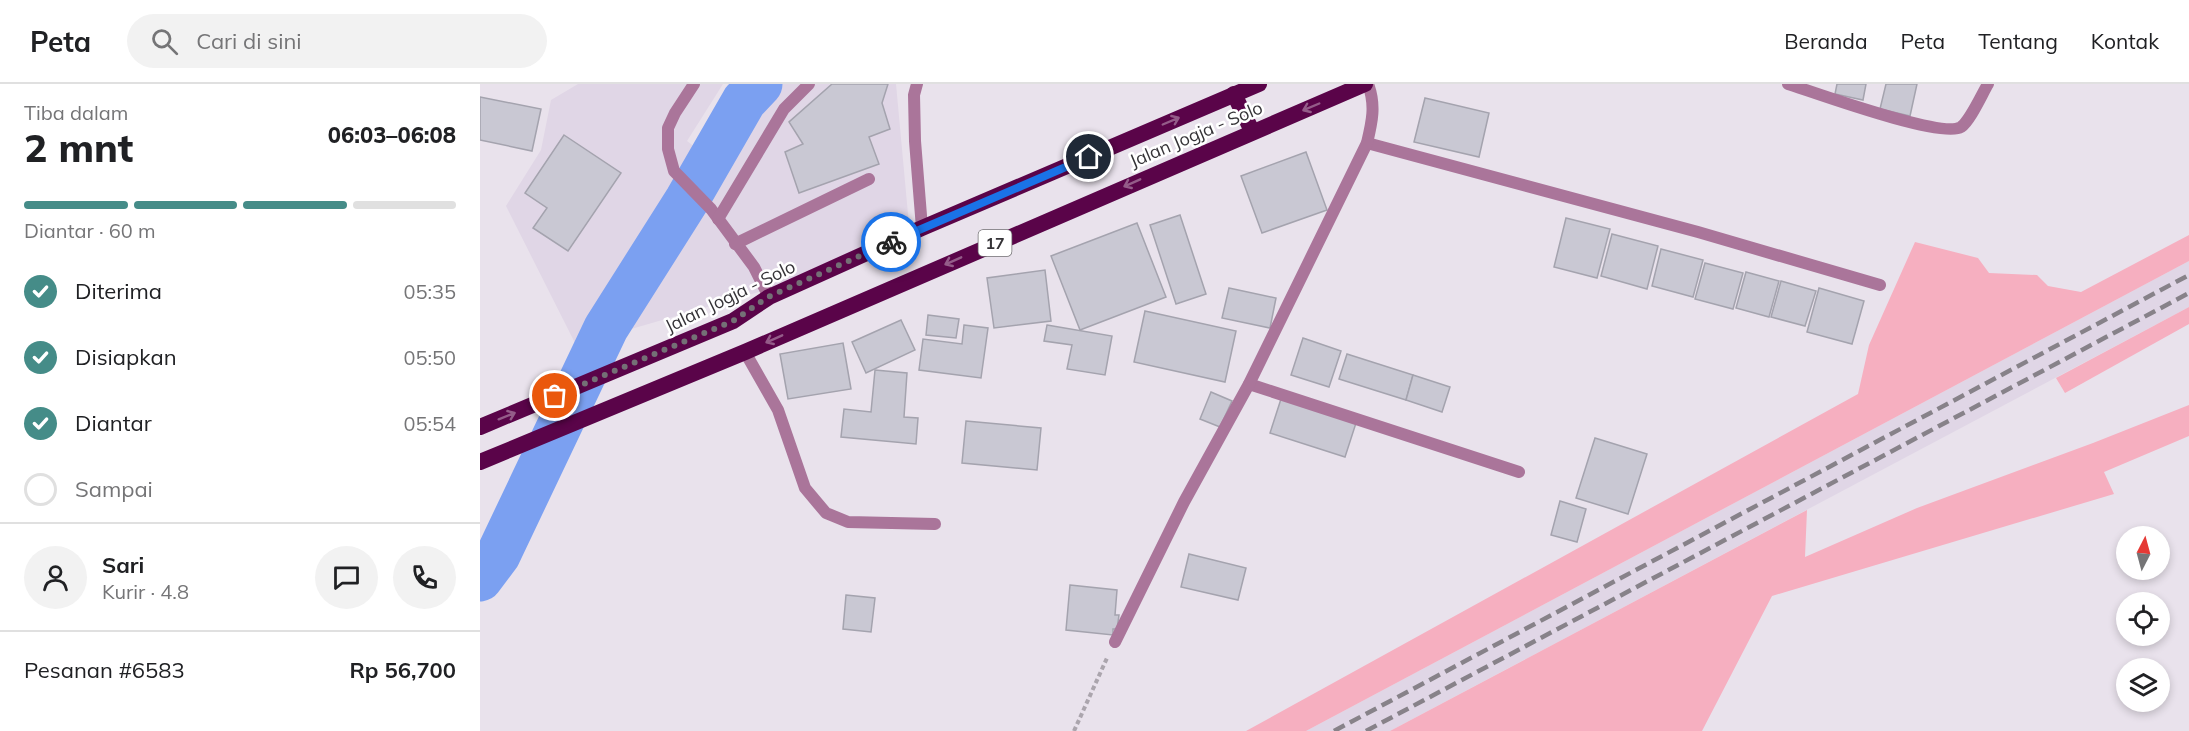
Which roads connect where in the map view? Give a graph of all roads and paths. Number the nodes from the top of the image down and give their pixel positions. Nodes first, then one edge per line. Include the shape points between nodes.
1 (694, 84) edge
2 (809, 84) edge
3 (917, 84) edge
4 (1259, 84) edge
5 (1366, 84) edge
6 (1788, 84) edge
7 (1988, 84) edge
8 (1234, 94) junction
9 (1252, 131) junction
10 (1367, 143) junction
11 (869, 179) dead end
12 (715, 214) junction
13 (922, 228) junction
14 (735, 244) junction
15 (1880, 285) dead end
16 (768, 297) junction
17 (745, 352) junction
18 (1249, 384) junction
19 (480, 427) edge
20 (480, 462) edge
21 (1519, 472) dead end
22 (935, 524) dead end
23 (1115, 642) joint
24 (1074, 731) edge

1 - 12 street via 668,128 668,149 674,171
2 - 12 street via 784,109
3 - 13 street via 915,141
4 - 8 highway, Jalan Jogja - Solo / 17
5 -> 9 highway, Jalan Jogja - Solo / 17
5 - 10 street via 1374,116
6 - 7 street via 1916,124 1952,130 1963,126
8 - 9 highway
13 -> 8 highway, Jalan Jogja - Solo / 17
9 -> 17 highway, Jalan Jogja - Solo / 17
10 - 15 street
10 - 18 street
11 - 14 street
12 - 14 street
13 - 16 highway, Jalan Jogja - Solo / 17
14 - 16 street via 754,267
19 -> 16 highway, Jalan Jogja - Solo / 17 via 733,321
17 - 20 highway, Jalan Jogja - Solo / 17
17 - 22 street via 778,410 806,488 826,513 848,522
18 - 21 street
18 - 23 street via 1184,502
23 - 24 path

